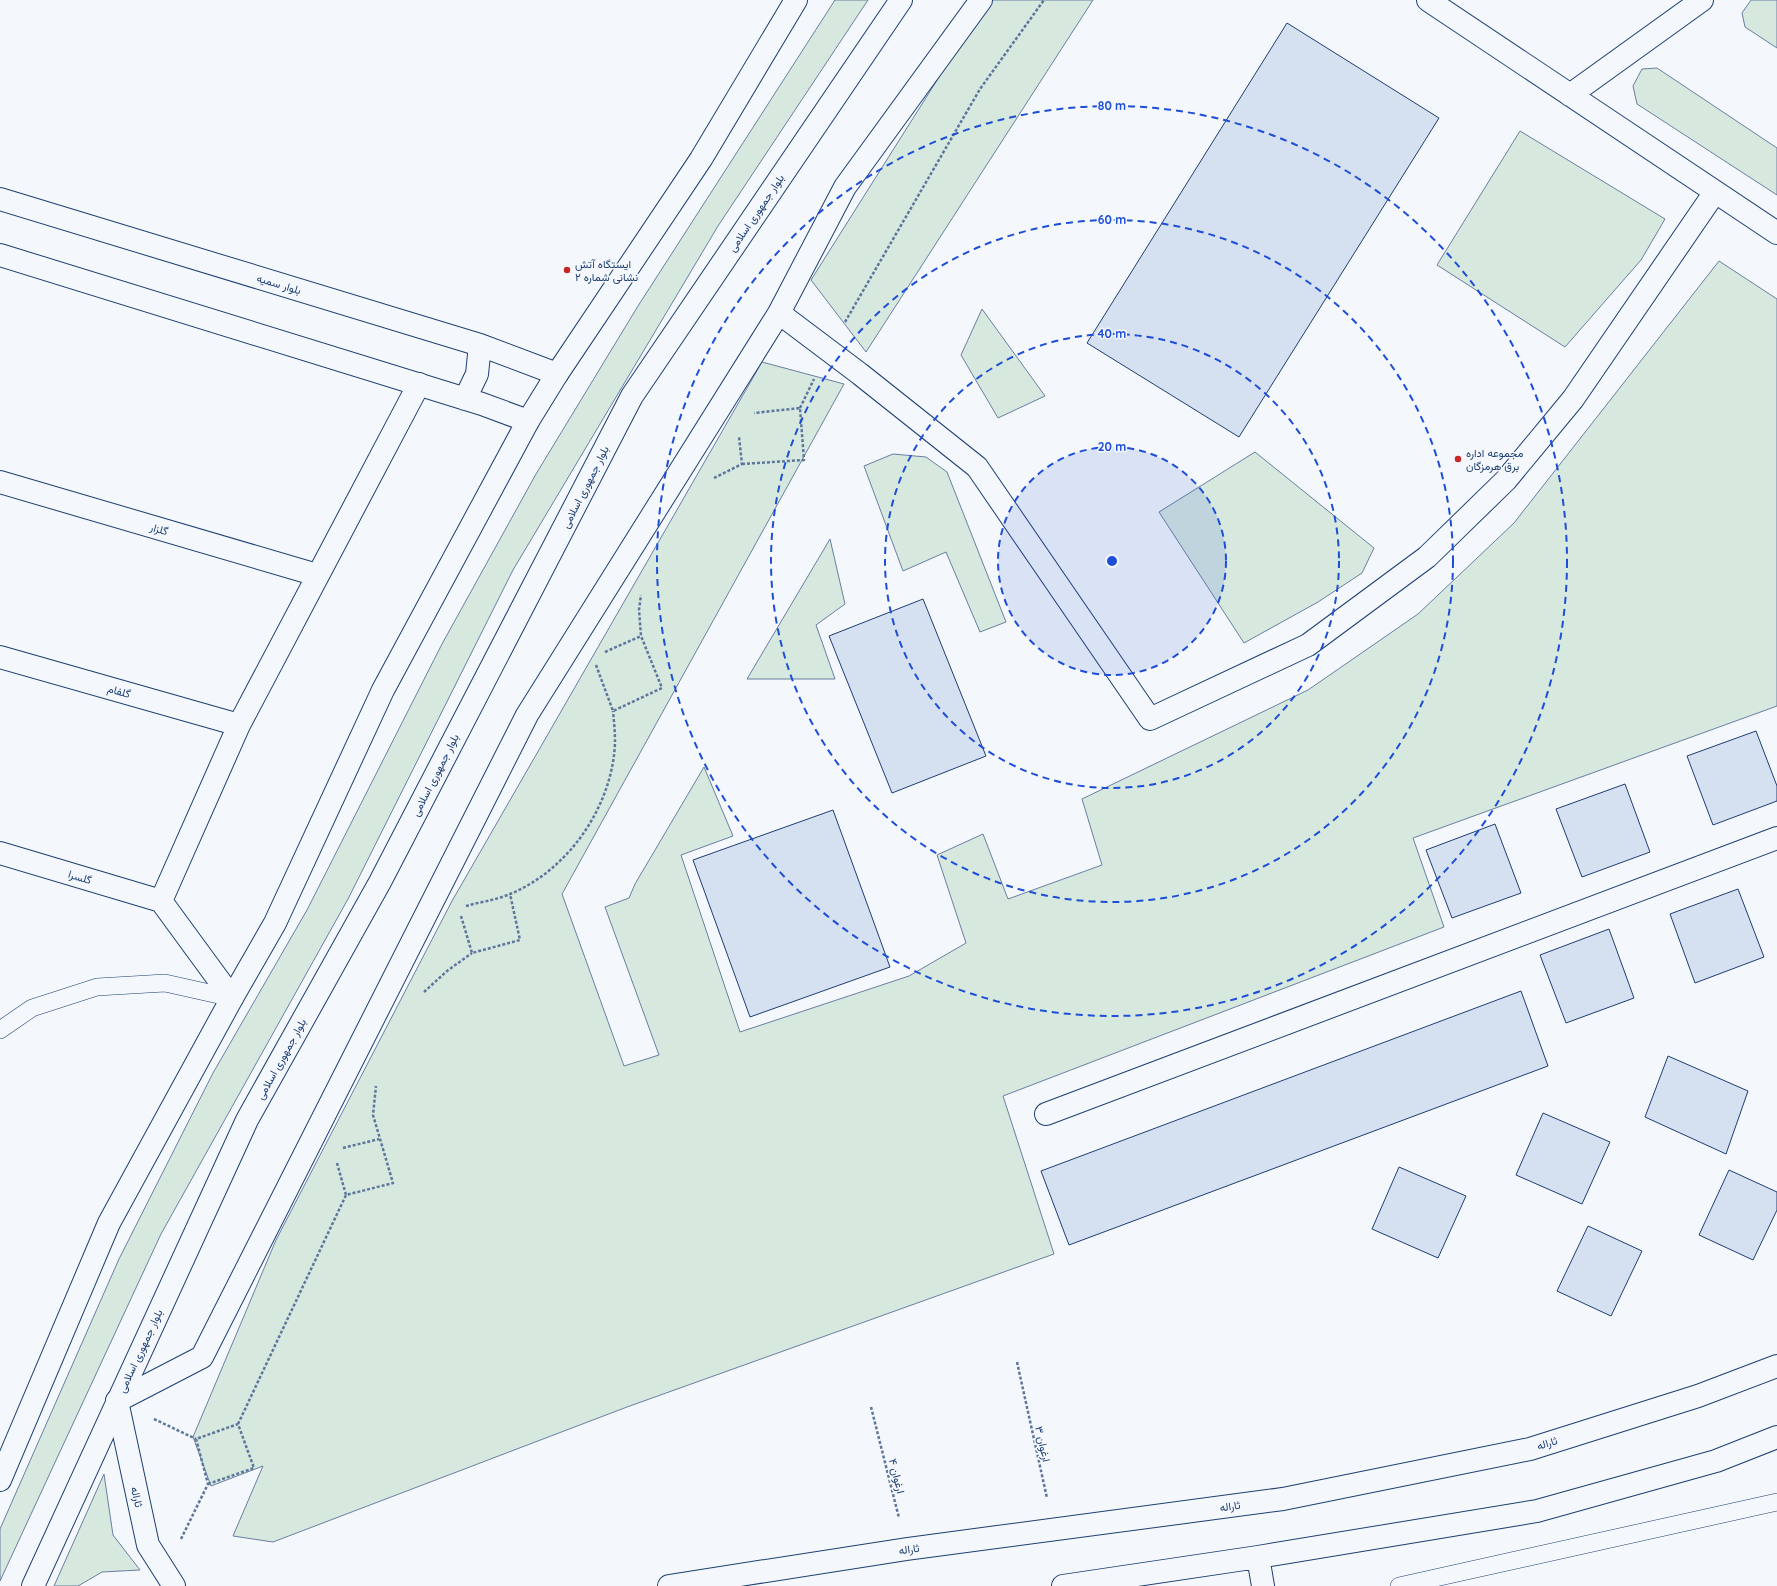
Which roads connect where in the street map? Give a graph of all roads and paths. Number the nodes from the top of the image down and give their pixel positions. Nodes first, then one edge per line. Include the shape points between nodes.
1 (796, 0) edge
2 (901, 0) edge
3 (981, 0) edge
4 (1044, 0) edge
5 (1428, 0) edge
6 (1702, 0) edge
7 (1570, 95) junction
8 (1715, 192) junction
9 (0, 199) edge
10 (1777, 233) edge
11 (0, 255) edge
12 (779, 313) junction
13 (480, 345) junction
14 (828, 351) junction
15 (556, 374) junction
16 (418, 384) junction
17 (465, 399) junction
18 (800, 408) junction
19 (753, 413) dead end
20 (528, 421) junction
21 (739, 436) dead end
22 (742, 464) junction
23 (710, 481) dead end
24 (0, 482) edge
25 (317, 575) junction
26 (641, 590) dead end
27 (641, 636) junction
28 (600, 654) dead end
29 (0, 657) edge
30 (593, 658) dead end
31 (613, 711) junction
32 (239, 725) junction
33 (1777, 838) edge
34 (0, 853) edge
35 (510, 894) junction
36 (161, 901) junction
37 (459, 908) dead end
38 (461, 915) dead end
39 (472, 953) junction
40 (422, 994) dead end
41 (232, 998) junction
42 (0, 1030) edge
43 (378, 1080) dead end
44 (1046, 1114) dead end
45 (379, 1139) junction
46 (341, 1149) dead end
47 (335, 1158) dead end
48 (346, 1195) junction
49 (1017, 1362) dead end
50 (1777, 1366) edge
51 (117, 1401) junction
52 (871, 1407) dead end
53 (238, 1424) junction
54 (1777, 1437) edge
55 (196, 1439) junction
56 (4, 1451) edge
57 (0, 1480) edge
58 (208, 1484) junction
59 (1777, 1502) edge
60 (1054, 1530) junction
61 (907, 1549) junction
62 (1258, 1557) junction
63 (170, 1579) edge
64 (34, 1586) edge
65 (669, 1586) edge
66 (1063, 1586) edge
67 (1263, 1586) edge
68 (1399, 1586) edge

1 - 15 street via 701,159
2 - 51 street, بلوار جمهوری اسلامی via 632,396 380,882 247,1120
3 - 12 street via 845,187
4 - 14 path via 980,89
5 - 7 street
6 - 7 street
7 - 8 street
8 - 10 street
8 - 14 street via 1572,399 1506,480 1427,558 1308,645 1150,719 977,467
9 - 13 street, بلوار سمیه
11 - 16 street
12 - 14 street
12 - 51 street via 527,715 202,1357
13 - 15 street, بلوار سمیه
13 - 17 street via 477,374
14 - 18 path
15 - 20 street
16 - 17 street
16 - 25 street
17 - 20 street
18 - 19 path
18 - 22 path via 804,460
20 - 41 street via 383,690 275,923
21 - 22 path
22 - 23 path
24 - 25 street, گلزار
25 - 32 street
26 - 27 path
27 - 28 path
27 - 31 path via 662,688
29 - 32 street, گلفام
30 - 31 path
31 - 35 path via 615,742 611,773 586,830 567,855 543,876
32 - 36 street
33 - 44 street
34 - 36 street, گلسرا
35 - 37 path
35 - 39 path via 520,940
36 - 41 street
38 - 39 path
39 - 40 path
41 - 42 lane via 165,983 97,987 32,1008
41 - 56 street via 109,1223
43 - 45 path via 373,1115
45 - 46 path
45 - 48 path via 393,1183
47 - 48 path
48 - 53 path
49 - 60 path, ارغوان ۳
50 - 60 street, ثاراله via 1698,1396 1530,1449 1283,1499
51 - 55 path
51 - 63 street, ثاراله via 148,1545
51 - 64 street, بلوار جمهوری اسلامی
52 - 61 path, ارغوان ۴
53 - 55 path
53 - 58 path via 254,1468
54 - 62 street via 1716,1460 1537,1511
55 - 58 path
56 - 57 street
58 - 63 path
59 - 68 lane
60 - 61 street, ثاراله
61 - 65 street, ثاراله
62 - 66 street
62 - 67 street

